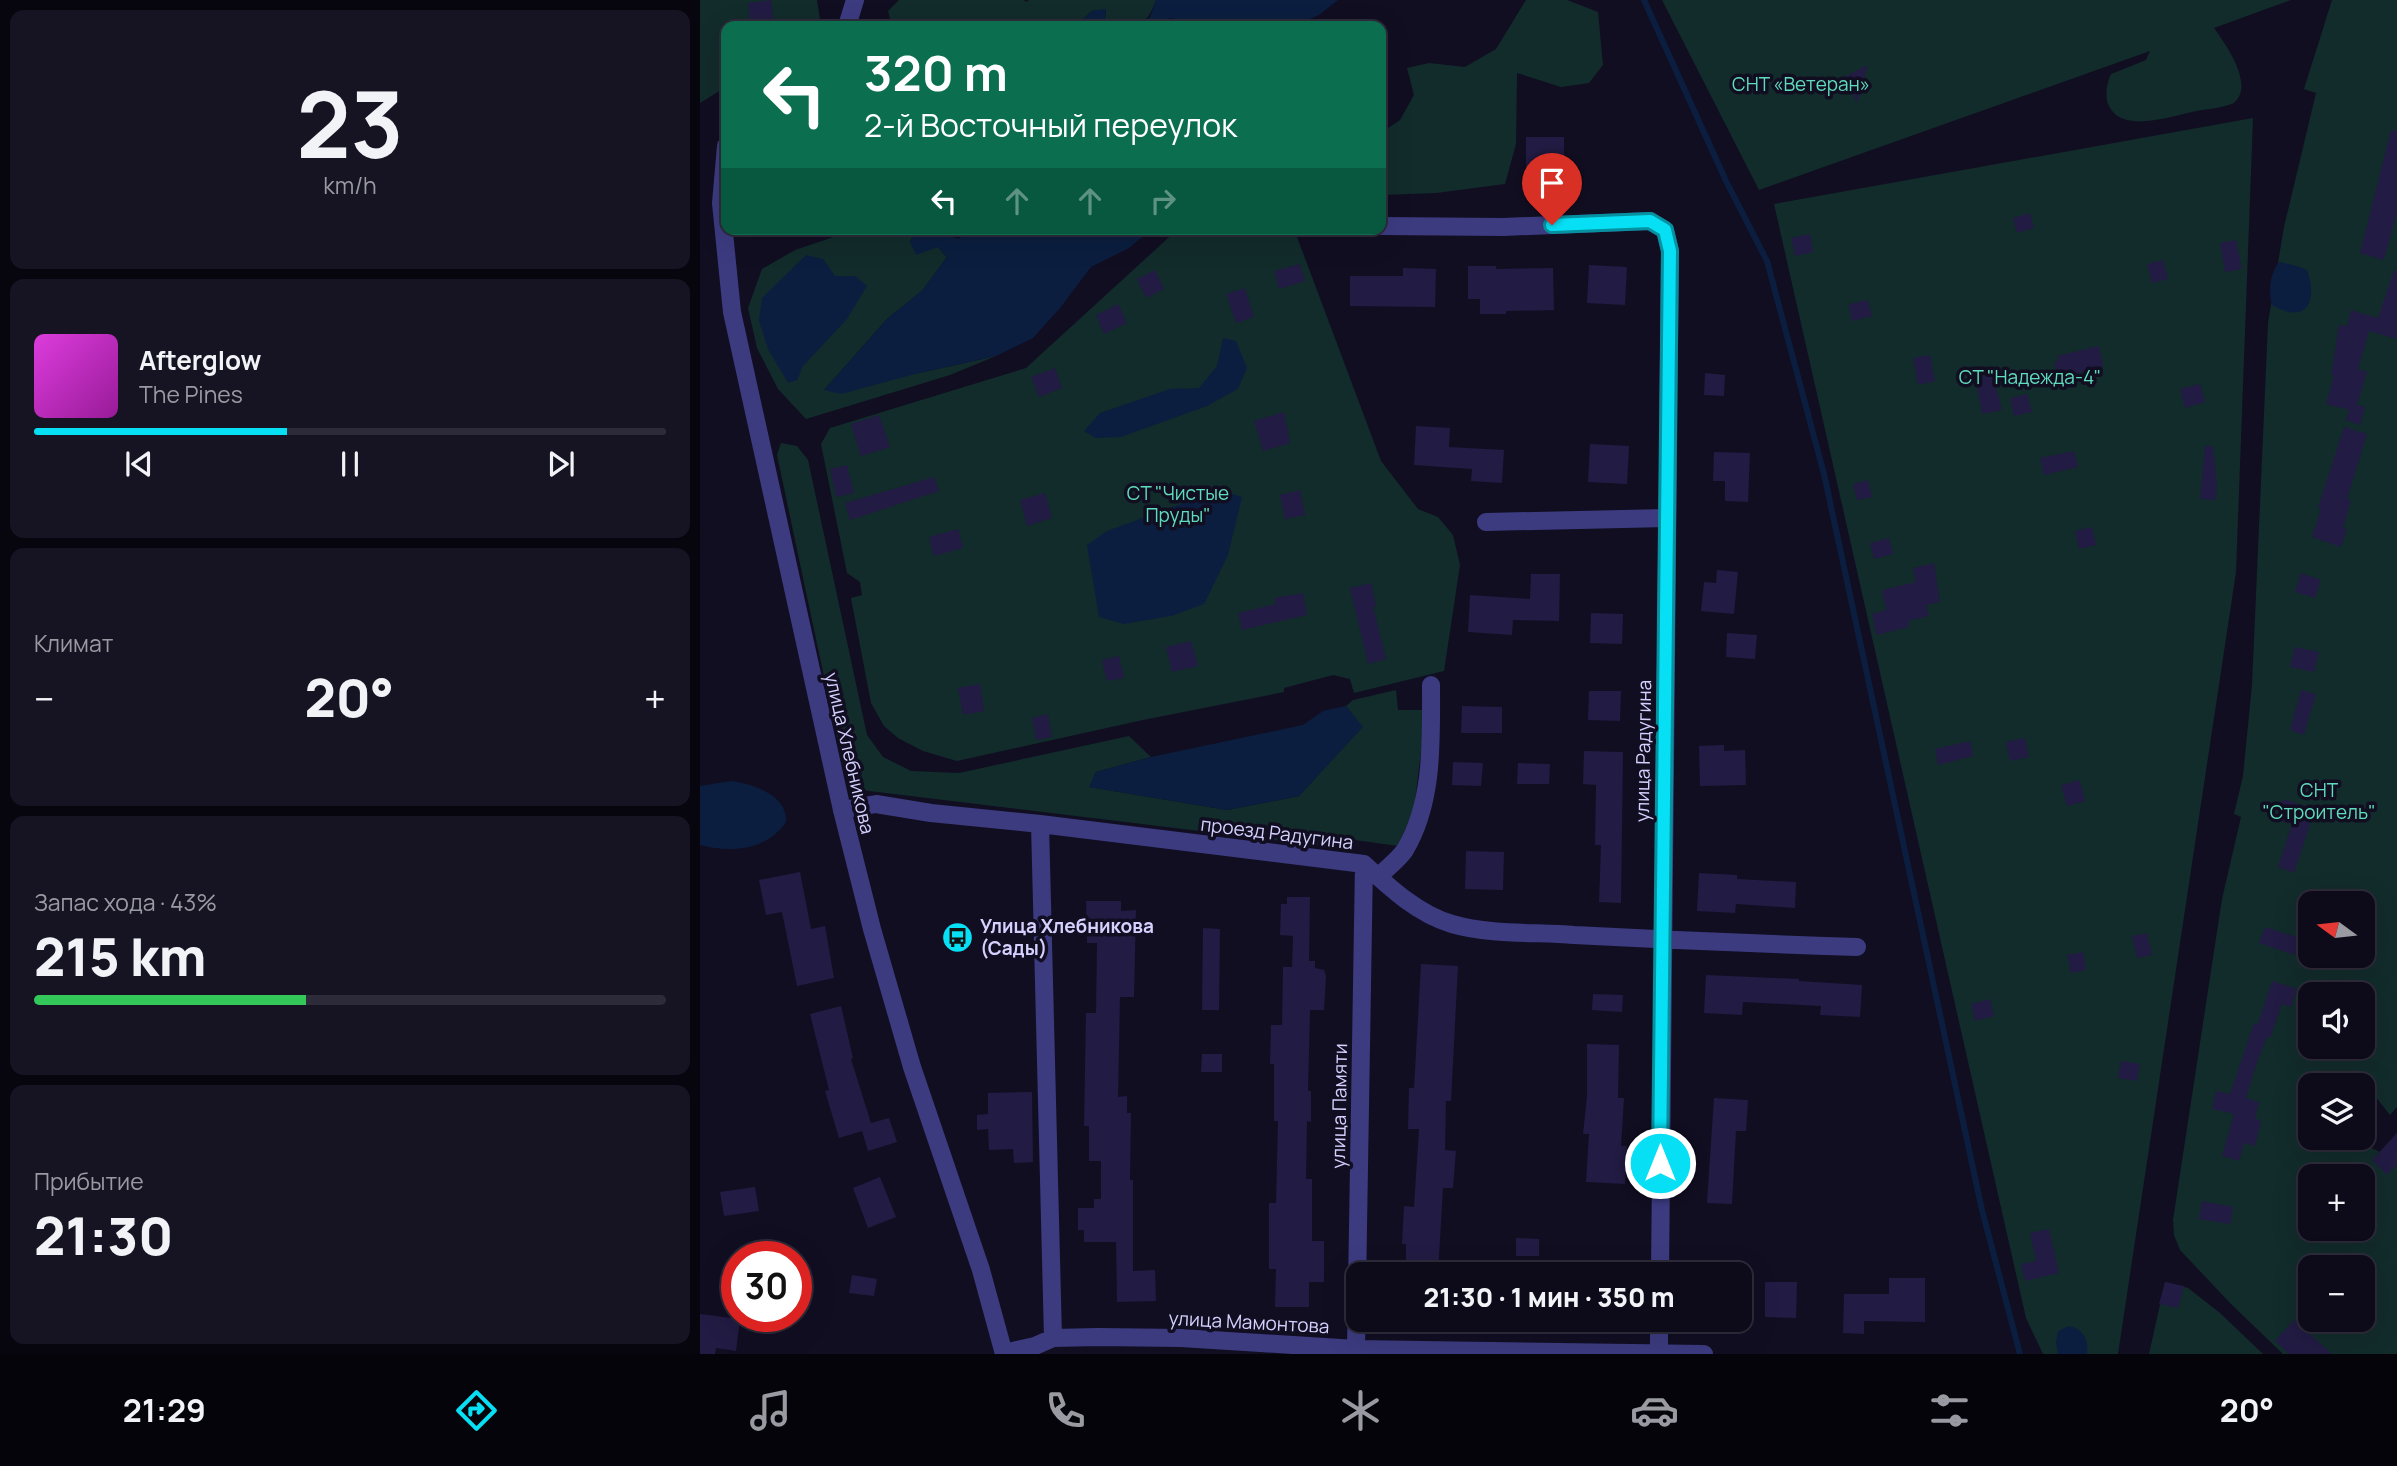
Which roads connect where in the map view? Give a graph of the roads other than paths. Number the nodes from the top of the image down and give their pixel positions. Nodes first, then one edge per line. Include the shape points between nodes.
1 (855, 0) edge
2 (849, 21) edge
3 (1386, 226) edge
4 (724, 235) edge
5 (1667, 518) junction
6 (1486, 522) dead end
7 (1431, 685) dead end
8 (842, 810) junction
9 (1040, 824) junction
10 (1364, 864) junction
11 (1378, 877) junction
12 (1661, 940) junction
13 (1857, 947) dead end
14 (1660, 1262) edge
15 (1660, 1332) edge
16 (1053, 1338) junction
17 (1356, 1349) junction
18 (1004, 1353) edge
19 (1659, 1353) edge
20 (1704, 1354) edge

1 - 2 street
3 - 5 street, улица Радугина via 1650,221 1665,230 1670,251
4 - 8 street, улица Хлебникова via 732,312
5 - 6 street
5 - 12 street, улица Радугина
7 - 11 street via 1426,793 1403,852
8 - 9 street, проезд Радугина via 876,804
8 - 18 street, улица Хлебникова via 912,1067 981,1270
9 - 10 street, проезд Радугина
9 - 16 street
10 - 11 street, проезд Радугина
10 - 17 street, улица Памяти
11 - 12 street, проезд Радугина via 1429,914 1453,924
12 - 13 street, проезд Радугина
12 - 14 street, улица Радугина
15 - 19 street
16 - 17 street, улица Мамонтова via 1181,1338
16 - 18 street, улица Мамонтова
17 - 19 street, улица Мамонтова
19 - 20 street, улица Мамонтова

